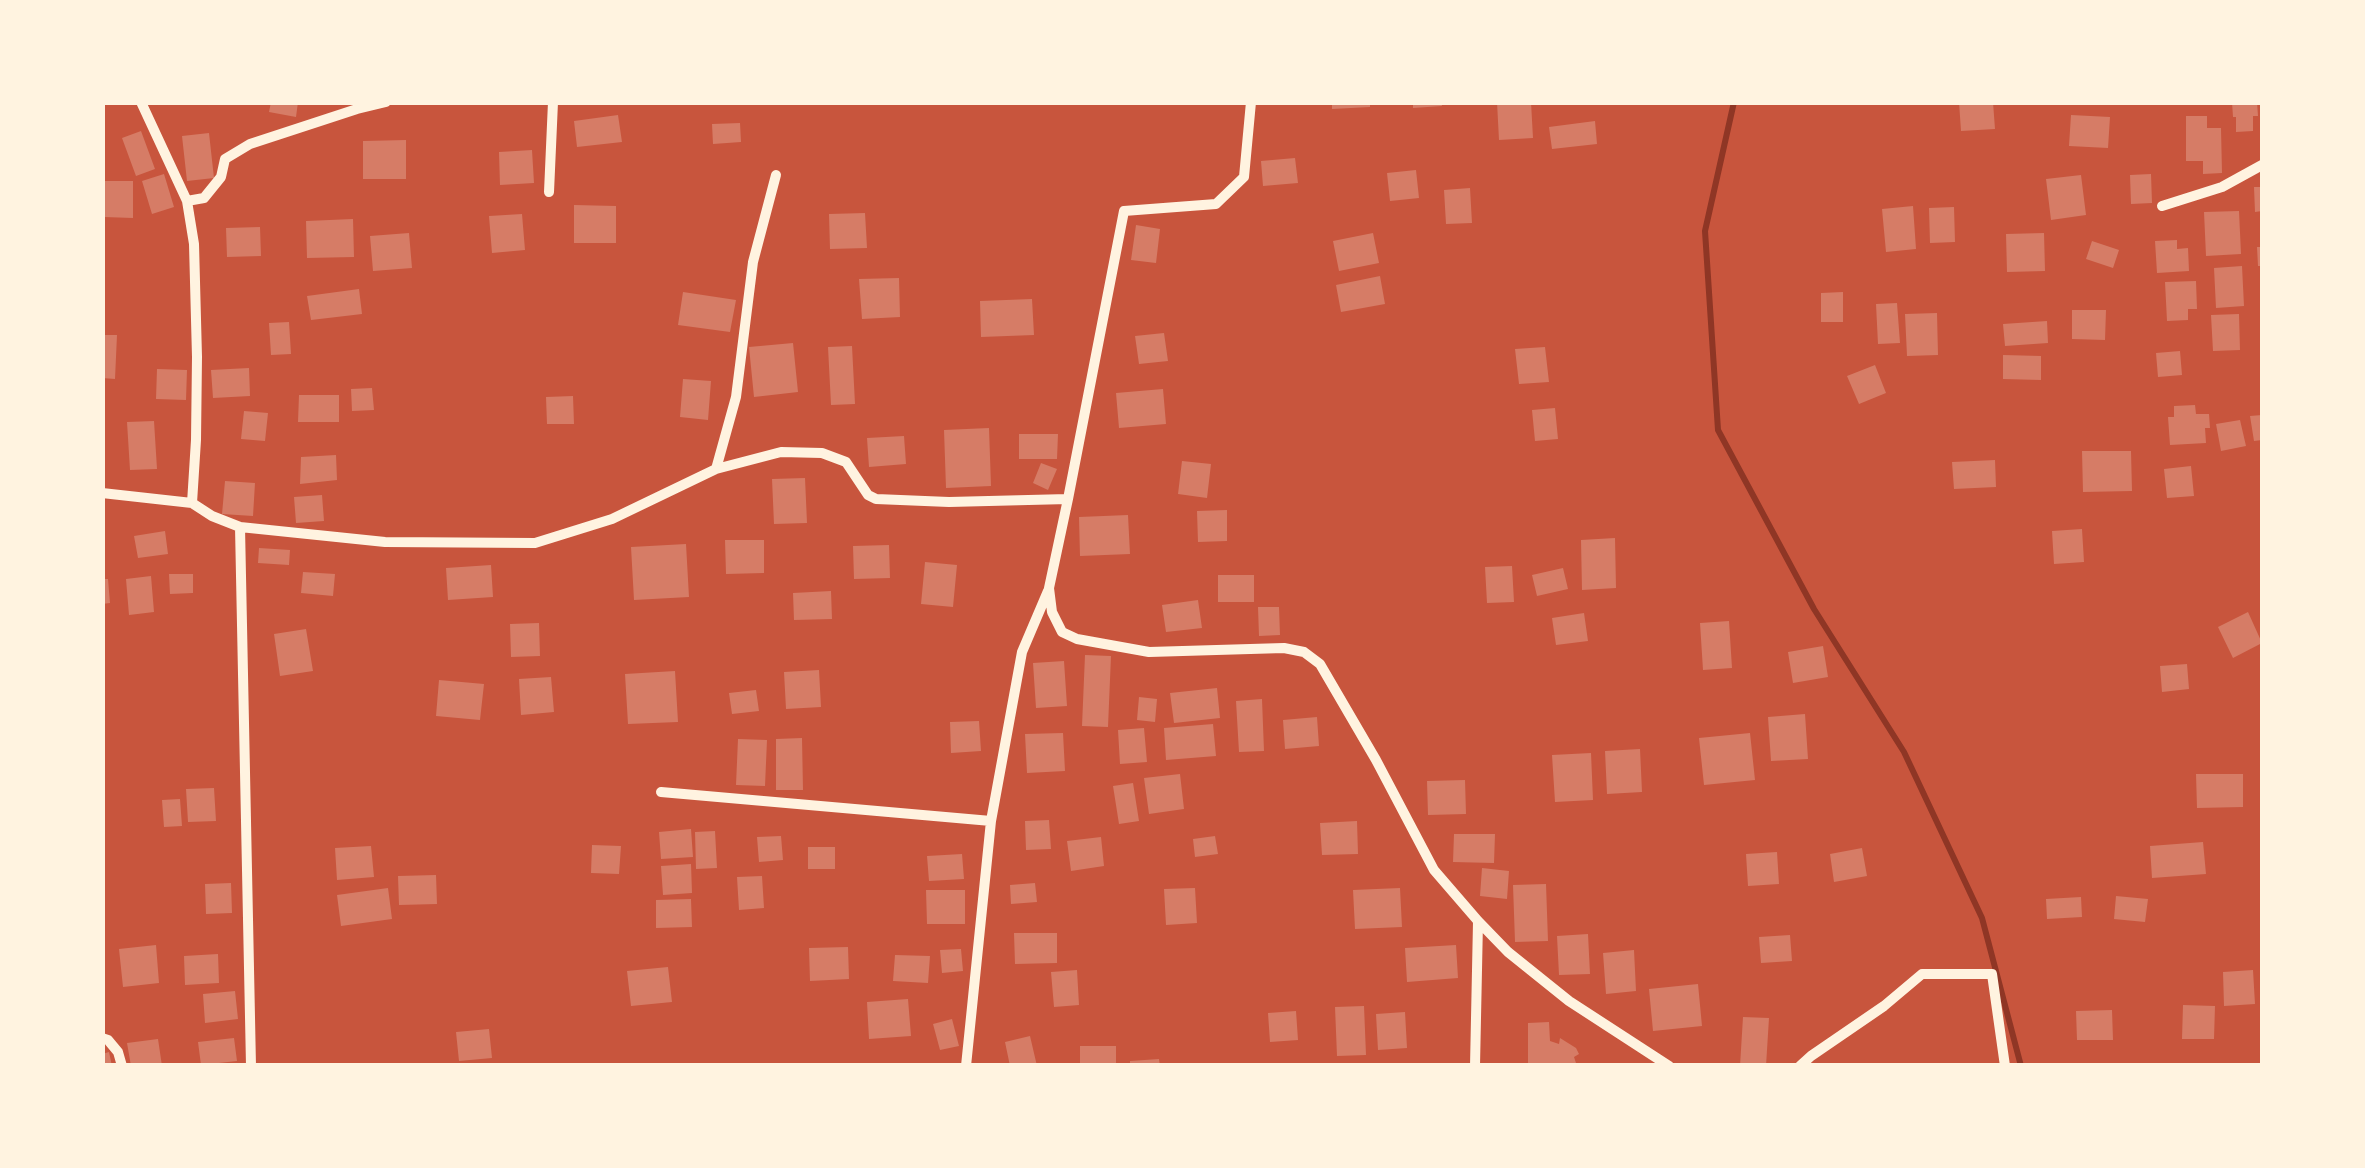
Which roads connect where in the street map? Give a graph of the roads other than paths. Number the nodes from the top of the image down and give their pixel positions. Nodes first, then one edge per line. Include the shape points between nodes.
1 (141, 102) edge
2 (386, 102) edge
3 (553, 102) edge
4 (1251, 102) edge
5 (2262, 166) edge
6 (776, 175) dead end
7 (549, 192) dead end
8 (187, 201) junction
9 (2162, 206) dead end
10 (716, 469) junction
11 (102, 493) edge
12 (1068, 499) junction
13 (192, 503) junction
14 (240, 527) junction
15 (1049, 588) junction
16 (661, 792) dead end
17 (992, 821) junction
18 (1478, 921) junction
19 (102, 1038) edge
20 (122, 1066) edge
21 (251, 1066) edge
22 (966, 1066) edge
23 (1475, 1066) edge
24 (1669, 1066) edge
25 (1800, 1066) edge
26 (2006, 1066) edge

1 - 8 street
2 - 8 street via 250,144 225,159 221,177 204,198
3 - 7 street
4 - 12 street via 1244,177 1216,204 1124,211
5 - 9 street
6 - 10 street via 753,262 736,397
8 - 13 street via 198,357
10 - 12 street via 781,452 822,453 846,462 876,500
10 - 14 street via 612,518 535,543 385,542
11 - 13 street
12 - 15 street
13 - 14 street
14 - 21 street
15 - 17 street via 1022,652
15 - 18 street via 1062,632 1077,640 1149,652 1284,648 1320,664 1434,870
16 - 17 street
17 - 22 street
18 - 23 street
18 - 24 street via 1568,1001
19 - 20 street
25 - 26 street via 1922,974 1992,974

